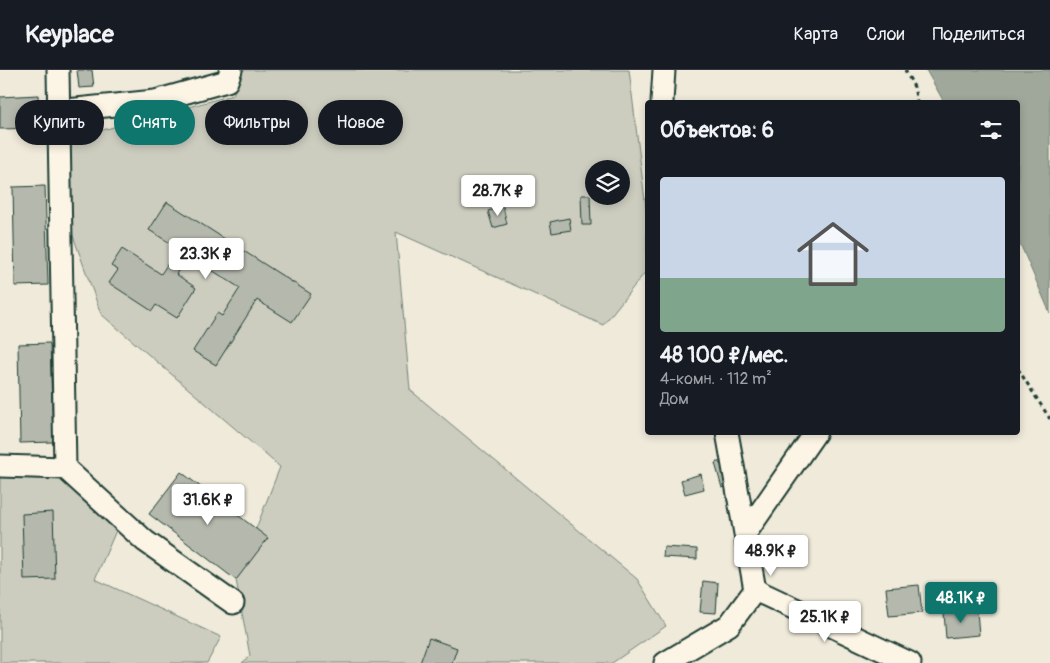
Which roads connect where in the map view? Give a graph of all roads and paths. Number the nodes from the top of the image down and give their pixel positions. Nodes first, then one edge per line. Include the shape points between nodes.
1 (58, 70) edge
2 (231, 70) edge
3 (664, 70) edge
4 (905, 70) edge
5 (57, 100) edge
6 (662, 100) edge
7 (917, 100) edge
8 (104, 106) edge
9 (58, 145) edge
10 (1020, 372) edge
11 (1050, 419) edge
12 (728, 435) edge
13 (814, 435) edge
14 (0, 466) edge
15 (65, 468) junction
16 (745, 534) junction
17 (755, 590) junction
18 (233, 602) dead end
19 (665, 663) edge
20 (910, 663) edge

1 - 5 street
2 - 8 street via 227,80 155,101
3 - 6 street
4 - 7 path
9 - 15 street
10 - 11 path
12 - 16 street
13 - 16 street
14 - 15 street
15 - 18 street via 145,541
16 - 17 street
17 - 19 street via 729,625
17 - 20 street

